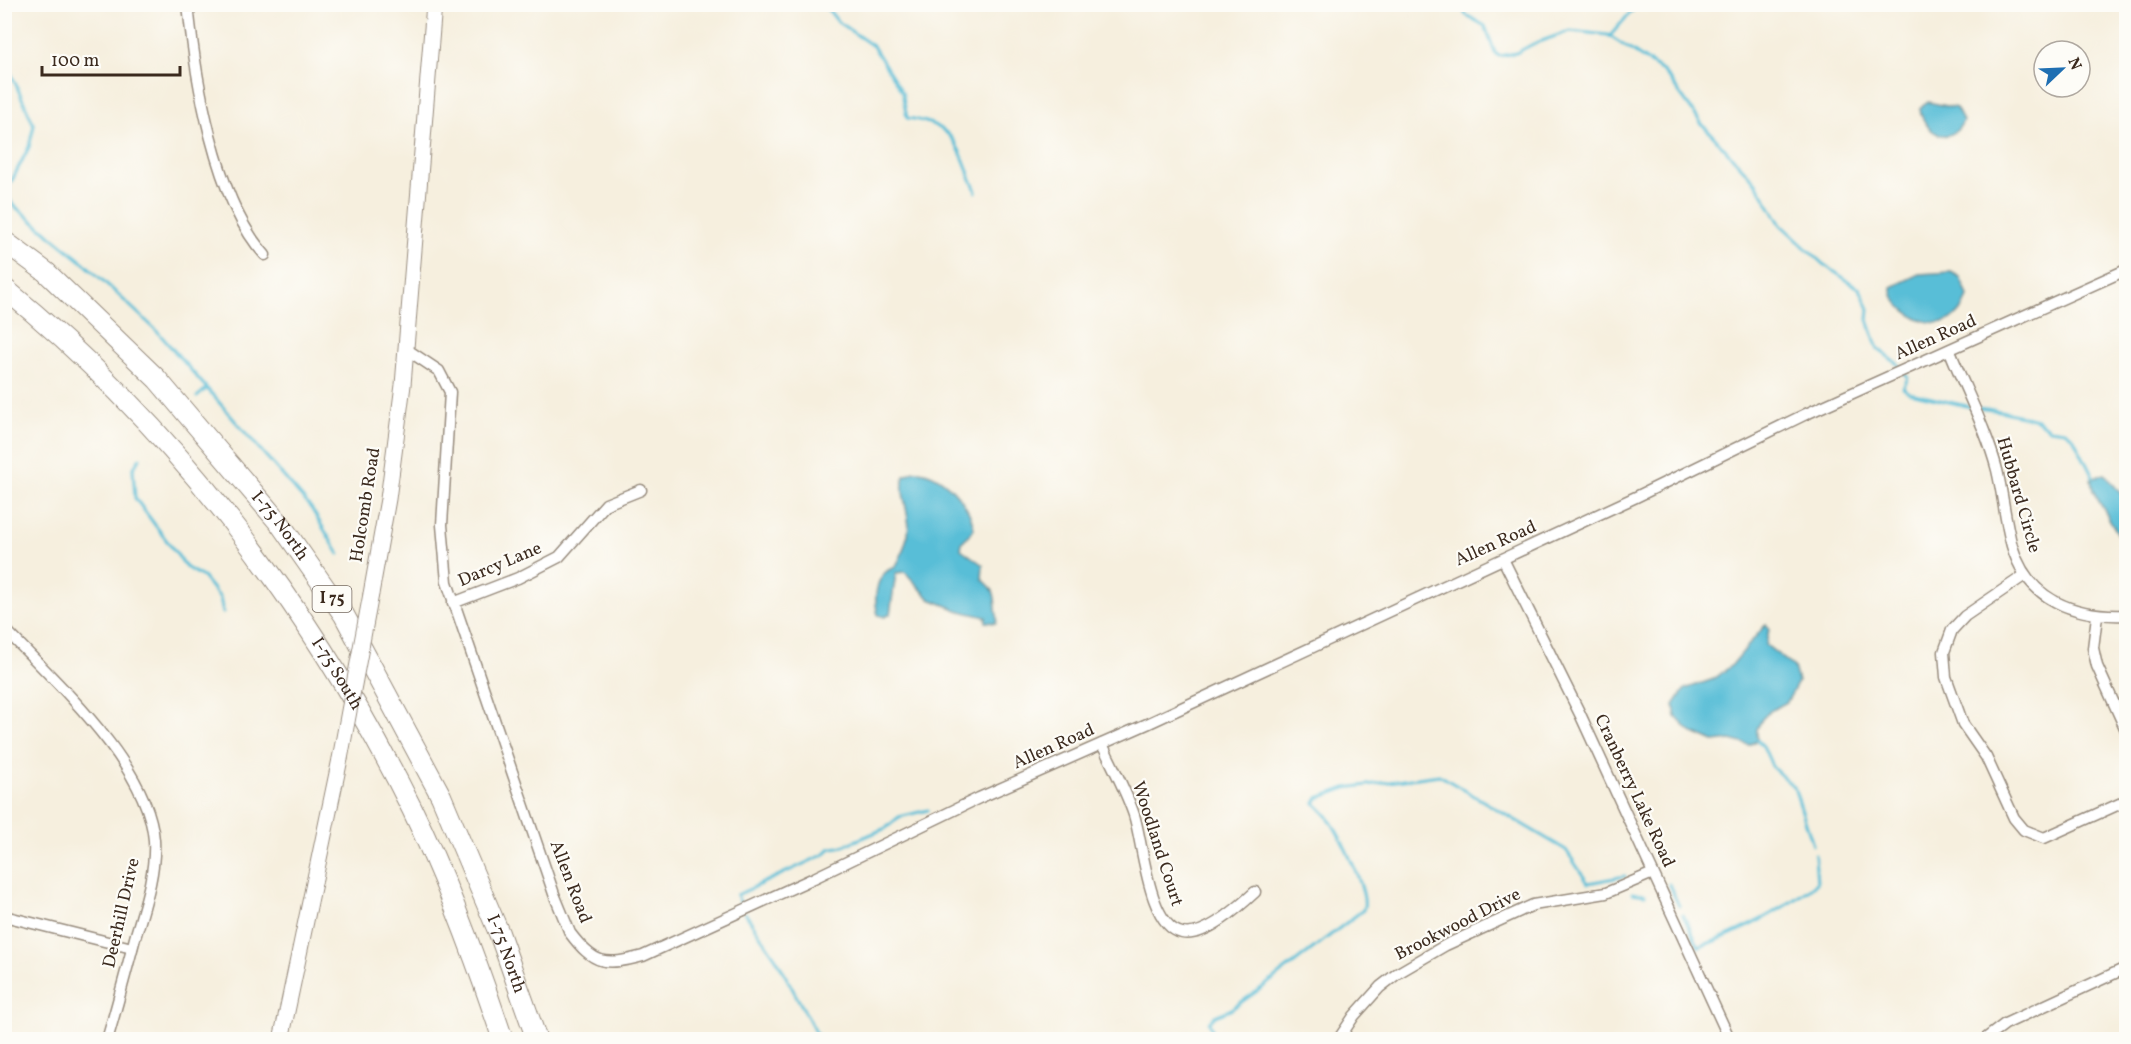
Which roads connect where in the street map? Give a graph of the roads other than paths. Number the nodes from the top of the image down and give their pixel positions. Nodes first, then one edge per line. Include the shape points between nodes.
1 (188, 4) edge
2 (434, 4) edge
3 (4, 241) edge
4 (265, 255) dead end
5 (2127, 270) edge
6 (4, 288) edge
7 (406, 350) junction
8 (1950, 351) junction
9 (641, 490) dead end
10 (1503, 559) junction
11 (2025, 575) junction
12 (453, 603) junction
13 (2127, 615) edge
14 (2097, 616) junction
15 (4, 628) edge
16 (2127, 730) edge
17 (1102, 744) junction
18 (2127, 801) edge
19 (1653, 873) junction
20 (1255, 891) dead end
21 (4, 916) edge
22 (132, 948) junction
23 (2127, 968) edge
24 (107, 1040) edge
25 (281, 1040) edge
26 (503, 1040) edge
27 (537, 1040) edge
28 (1338, 1040) edge
29 (1730, 1040) edge
30 (1984, 1040) edge

1 - 4 street via 211,144 252,240
2 - 7 street, Holcomb Road
3 - 27 highway, I-75 North / I 75 via 46,272 157,379 281,525 344,615 441,796 499,933
5 - 8 street, Allen Road
6 - 26 highway, I-75 South / I 75 via 95,368 154,430 232,522 326,654 413,810 450,896
7 - 12 street, Allen Road via 439,370 450,392 442,525 443,554
7 - 25 street, Holcomb Road, bridge via 388,499 371,594
8 - 10 street, Allen Road via 1806,414
8 - 11 street, Hubbard Circle via 1996,468 2012,548
9 - 12 street, Darcy Lane via 606,504 559,557
10 - 17 street, Allen Road
10 - 19 street, Cranberry Lake Road
11 - 14 street, Hubbard Circle via 2048,599
11 - 18 street via 1965,616 1952,630 1944,652 1946,678 1964,724 2024,830 2044,838
12 - 17 street, Allen Road via 558,904 570,933 585,953 600,961 618,963 643,956
13 - 14 street, Hubbard Circle
14 - 16 street via 2093,648 2097,666
15 - 22 street, Deerhill Drive via 105,736 145,801 154,842 148,891
17 - 20 street, Woodland Court via 1134,816 1150,889 1173,930 1186,934 1203,929 1232,913
19 - 28 street, Brookwood Drive via 1606,893 1533,905 1446,945 1380,987
19 - 29 street, Cranberry Lake Road
21 - 22 street
22 - 24 street, Deerhill Drive
23 - 30 street via 2005,1024

